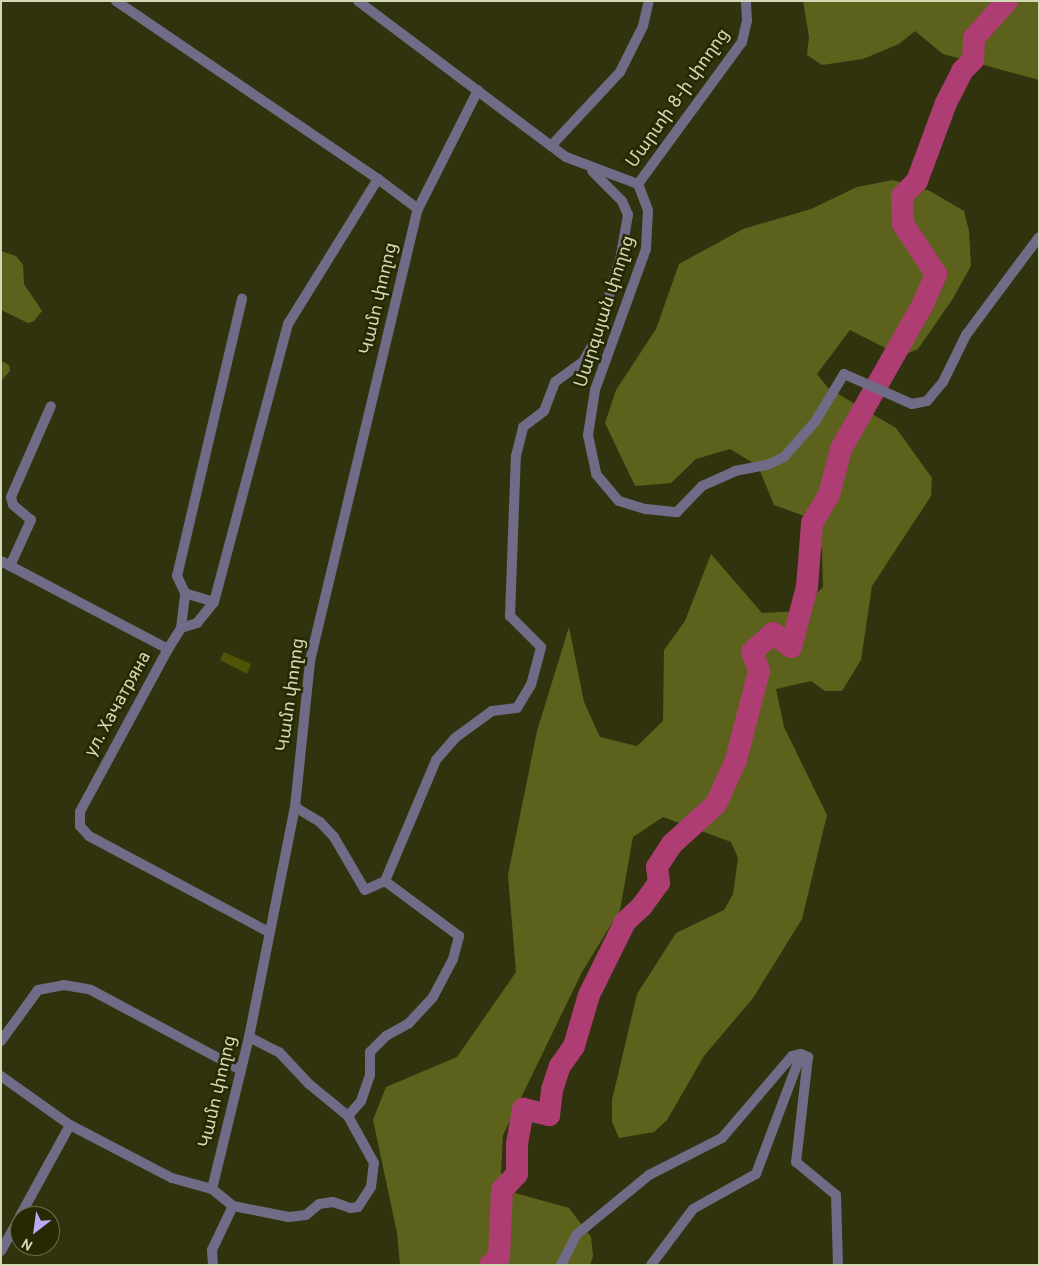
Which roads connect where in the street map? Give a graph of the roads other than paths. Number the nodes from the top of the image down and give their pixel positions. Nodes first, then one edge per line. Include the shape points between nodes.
1 (116, 1) edge
2 (358, 1) edge
3 (649, 1) edge
4 (746, 1) edge
5 (478, 90) junction
6 (551, 146) junction
7 (590, 168) junction
8 (378, 179) junction
9 (638, 184) junction
10 (418, 209) junction
11 (1039, 237) edge
12 (242, 299) dead end
13 (51, 406) dead end
14 (6, 563) edge
15 (185, 593) junction
16 (214, 602) junction
17 (181, 628) junction
18 (168, 649) junction
19 (295, 807) junction
20 (384, 881) junction
21 (269, 932) junction
22 (248, 1037) junction
23 (1, 1041) edge
24 (801, 1054) junction
25 (241, 1070) junction
26 (1, 1076) edge
27 (348, 1116) junction
28 (70, 1125) junction
29 (212, 1189) junction
30 (25, 1206) edge
31 (234, 1206) junction
32 (10, 1234) edge
33 (1, 1251) edge
34 (212, 1265) edge
35 (561, 1265) edge
36 (652, 1265) edge
37 (838, 1265) edge

1 - 8 street
2 - 5 street
3 - 6 street via 643,26 620,72
4 - 9 street, Մարտի 8-ի փողոց via 747,21 742,42
5 - 6 street
5 - 10 street, Կամո փողոց
6 - 7 street
7 - 9 street
7 - 20 street via 622,201 628,215 621,255 596,338 583,362 555,382 544,411 523,427 516,456 510,616 540,647 531,685 517,708 492,712 455,738 436,760
8 - 10 street
8 - 16 street via 288,324
9 - 11 street, Սարգսյան փողոց via 648,210 646,249 595,390 588,435 596,474 619,500 646,509 677,512 702,486 735,471 767,465 784,457 815,422 844,374 912,404 927,401 943,382 966,335
10 - 19 street, Կամո փողոց via 310,661
12 - 15 street via 177,576
13 - 14 street via 11,497 13,505 31,520
14 - 18 street, ул. Хачатряна
15 - 16 street
15 - 17 street
16 - 17 street via 197,623
17 - 18 street
18 - 21 street, ул. Хачатряна via 80,812 80,826 89,836
19 - 20 street via 320,822 334,837 365,890
19 - 21 street, Կամո փողոց
20 - 27 street via 459,936 453,959 433,997 409,1023 386,1036 370,1052 370,1075 361,1101
21 - 22 street, Կամո փողոց
22 - 25 street, Կամո փողոց
22 - 27 street via 279,1052 309,1084
23 - 25 street via 38,990 64,985 91,990
24 - 35 street via 792,1056 722,1138 649,1175 576,1235
24 - 36 street via 756,1174 693,1208
24 - 37 street via 808,1057 796,1162 836,1195
25 - 29 street, Կամո փողոց
26 - 28 street
27 - 31 street via 374,1163 371,1187 358,1207 350,1208 333,1202 319,1204 306,1214 289,1217
28 - 29 street via 172,1178
28 - 30 street
29 - 31 street
31 - 34 street via 212,1250
32 - 33 street

